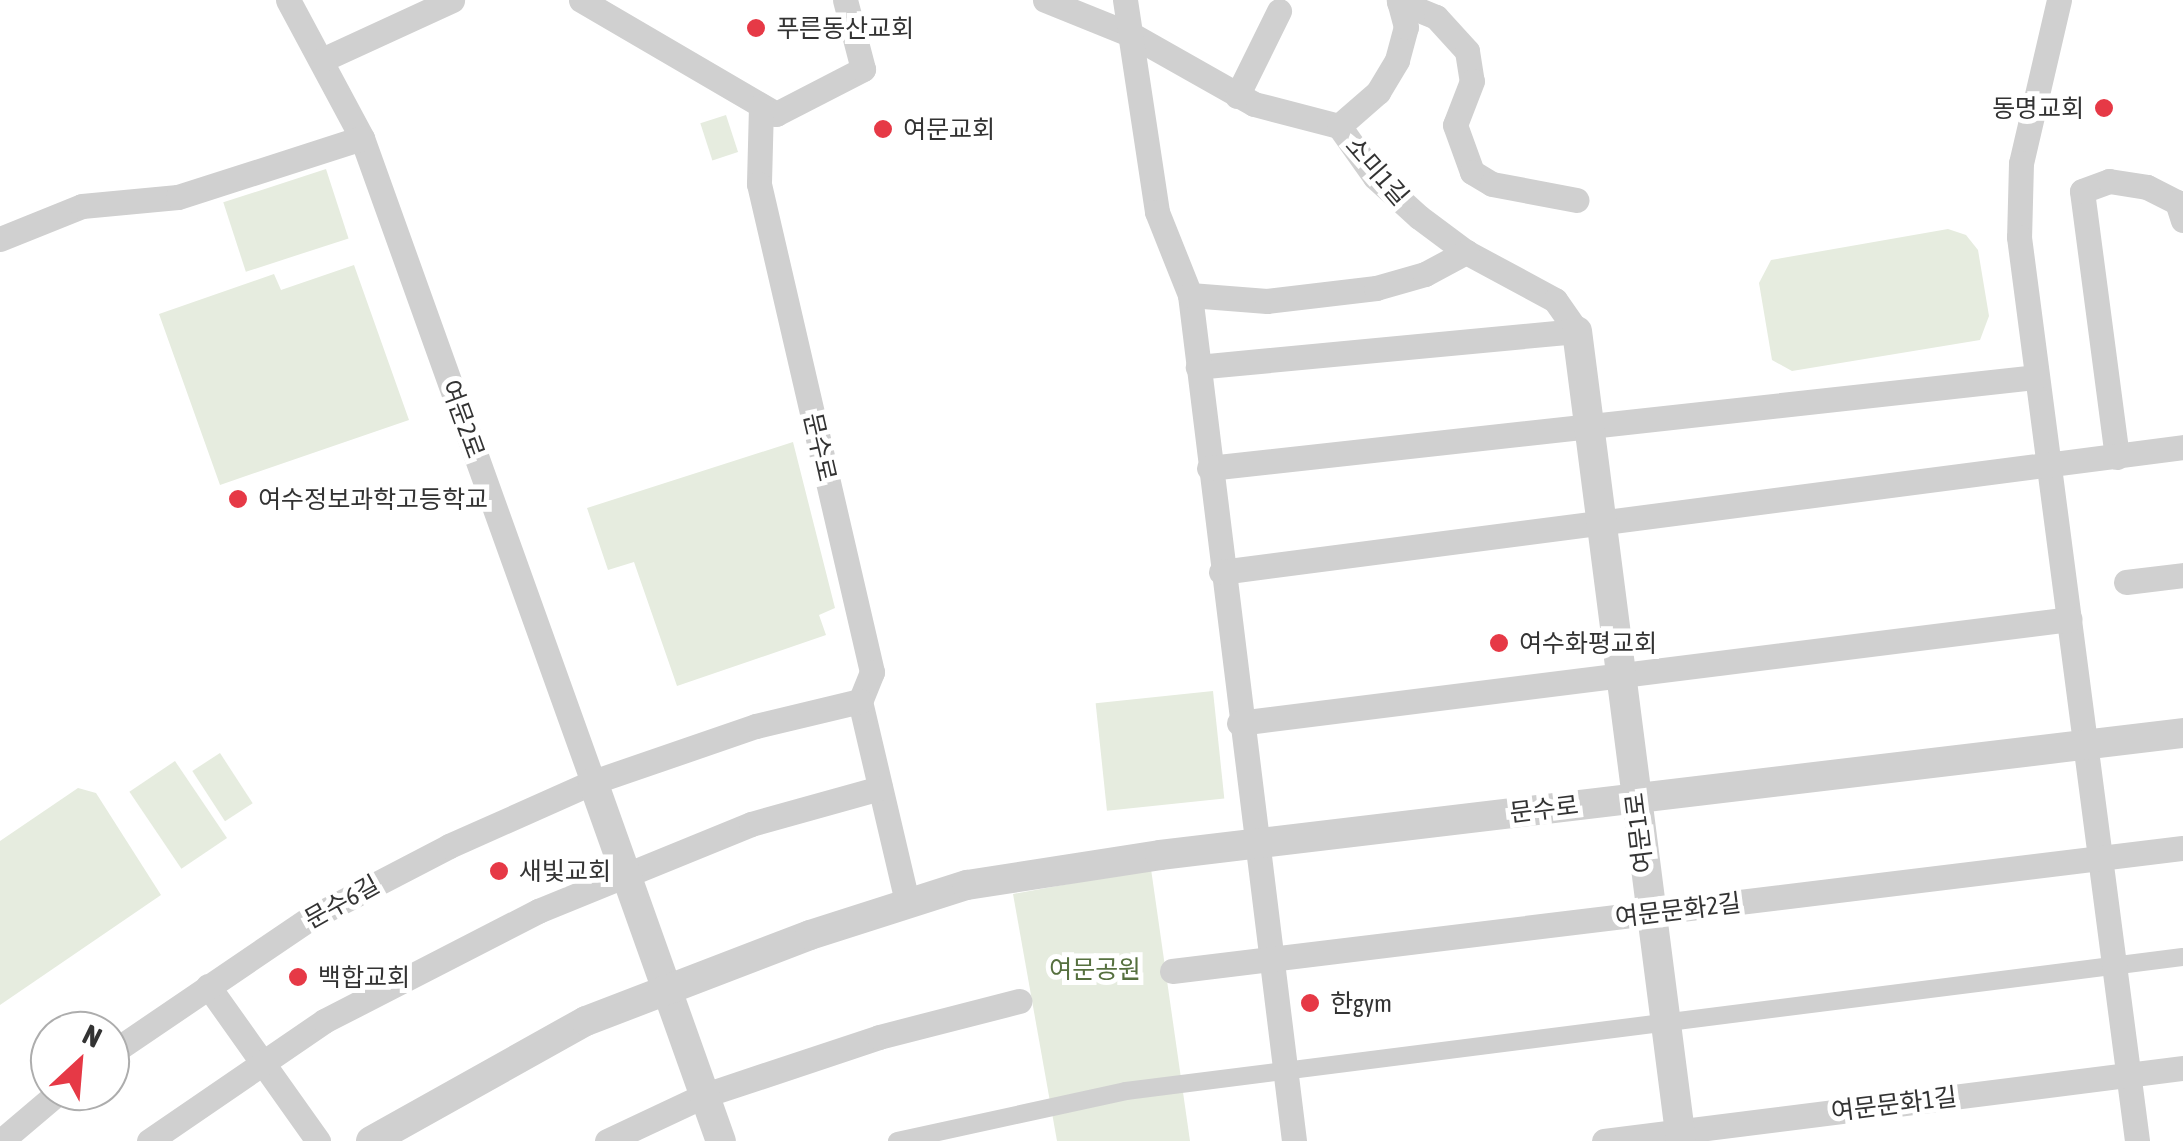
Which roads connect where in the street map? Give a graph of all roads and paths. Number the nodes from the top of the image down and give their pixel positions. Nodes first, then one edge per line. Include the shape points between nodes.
1 (288, 0) edge
2 (452, 0) edge
3 (581, 0) edge
4 (844, 0) edge
5 (1045, 0) edge
6 (1124, 0) edge
7 (2059, 0) edge
8 (1399, 1) edge
9 (1279, 11) dead end
10 (1132, 35) junction
11 (324, 60) junction
12 (1237, 96) junction
13 (760, 106) junction
14 (1339, 126) junction
15 (362, 138) junction
16 (1577, 200) dead end
17 (2183, 220) edge
18 (0, 240) edge
19 (1466, 252) junction
20 (1190, 295) junction
21 (1577, 330) junction
22 (1198, 367) junction
23 (2036, 377) junction
24 (1592, 426) junction
25 (2183, 447) edge
26 (2117, 457) junction
27 (1209, 468) junction
28 (2049, 468) junction
29 (1603, 524) junction
30 (1222, 572) junction
31 (2183, 574) edge
32 (2126, 582) dead end
33 (2070, 619) junction
34 (1620, 675) junction
35 (860, 701) junction
36 (1239, 723) junction
37 (2183, 733) edge
38 (2086, 742) junction
39 (593, 782) junction
40 (880, 788) junction
41 (1635, 797) junction
42 (1253, 845) junction
43 (2183, 848) edge
44 (2100, 858) junction
45 (625, 873) junction
46 (908, 901) junction
47 (1648, 914) junction
48 (2183, 957) edge
49 (1268, 960) junction
50 (2116, 966) junction
51 (1172, 971) dead end
52 (208, 986) junction
53 (666, 988) junction
54 (1019, 1001) dead end
55 (1664, 1024) junction
56 (130, 1040) edge
57 (260, 1062) junction
58 (2183, 1068) edge
59 (1284, 1070) junction
60 (2130, 1074) junction
61 (705, 1095) junction
62 (36, 1111) edge
63 (1680, 1136) edge
64 (0, 1141) edge
65 (149, 1141) edge
66 (318, 1141) edge
67 (371, 1141) edge
68 (607, 1141) edge
69 (721, 1141) edge
70 (897, 1141) edge
71 (1294, 1141) edge
72 (1604, 1141) edge
73 (2137, 1141) edge

1 - 11 street, 여문2로
2 - 11 street
3 - 13 street
4 - 13 street via 863,68 780,113
5 - 10 street, 소미1길
6 - 10 street
7 - 23 street via 2018,198
8 - 14 street via 1406,26 1395,64 1378,92
8 - 16 street via 1436,17 1467,51 1472,81 1455,125 1472,172 1492,184
9 - 12 street
10 - 12 street, 소미1길
10 - 20 street via 1157,212
11 - 15 street, 여문2로
12 - 14 street, 소미1길
13 - 35 street, 문수로 via 759,184 872,672
14 - 19 street, 소미1길 via 1383,185
15 - 18 street via 178,196 82,206
15 - 39 street, 여문2로
17 - 26 street via 2177,202 2134,183 2090,183 2082,191
19 - 20 street via 1425,274 1376,288 1267,300
19 - 21 street, 소미1길 via 1555,300
20 - 22 street
21 - 22 street
21 - 24 street, 여문1로
22 - 27 street
23 - 24 street
23 - 28 street
24 - 27 street
24 - 29 street, 여문1로
25 - 26 street
26 - 28 street
27 - 30 street
28 - 29 street
28 - 33 street
29 - 30 street
29 - 34 street, 여문1로
30 - 36 street
31 - 32 street
33 - 34 street
33 - 38 street
34 - 36 street
34 - 41 street, 여문1로
35 - 39 street via 756,726
35 - 40 street, 문수로
36 - 42 street
37 - 38 street, 문수로
38 - 41 street, 문수로
38 - 44 street
39 - 45 street, 여문2로
39 - 52 street, 문수6길 via 347,898
40 - 45 street via 751,824
40 - 46 street, 문수로
41 - 42 street, 문수로
41 - 47 street, 여문1로
42 - 46 street, 문수로 via 1038,872
42 - 49 street
43 - 44 street, 여문문화2길
44 - 47 street, 여문문화2길
44 - 50 street
45 - 53 street, 여문2로
45 - 57 street via 384,986
46 - 53 street, 문수로
47 - 49 street, 여문문화2길
47 - 55 street, 여문1로
48 - 50 street
49 - 51 street, 여문문화2길
49 - 59 street
50 - 55 street
50 - 60 street
52 - 56 street, 문수6길
52 - 57 street
53 - 61 street, 여문2로
53 - 67 street, 문수로 via 482,1074
54 - 61 street via 879,1037
55 - 59 street
55 - 63 street, 여문1로
57 - 65 street
57 - 66 street
58 - 60 street, 여문문화1길
59 - 70 street via 1041,1106
59 - 71 street
60 - 63 street, 여문문화1길
60 - 73 street
61 - 68 street
61 - 69 street, 여문2로
62 - 64 street
63 - 72 street, 여문문화1길

